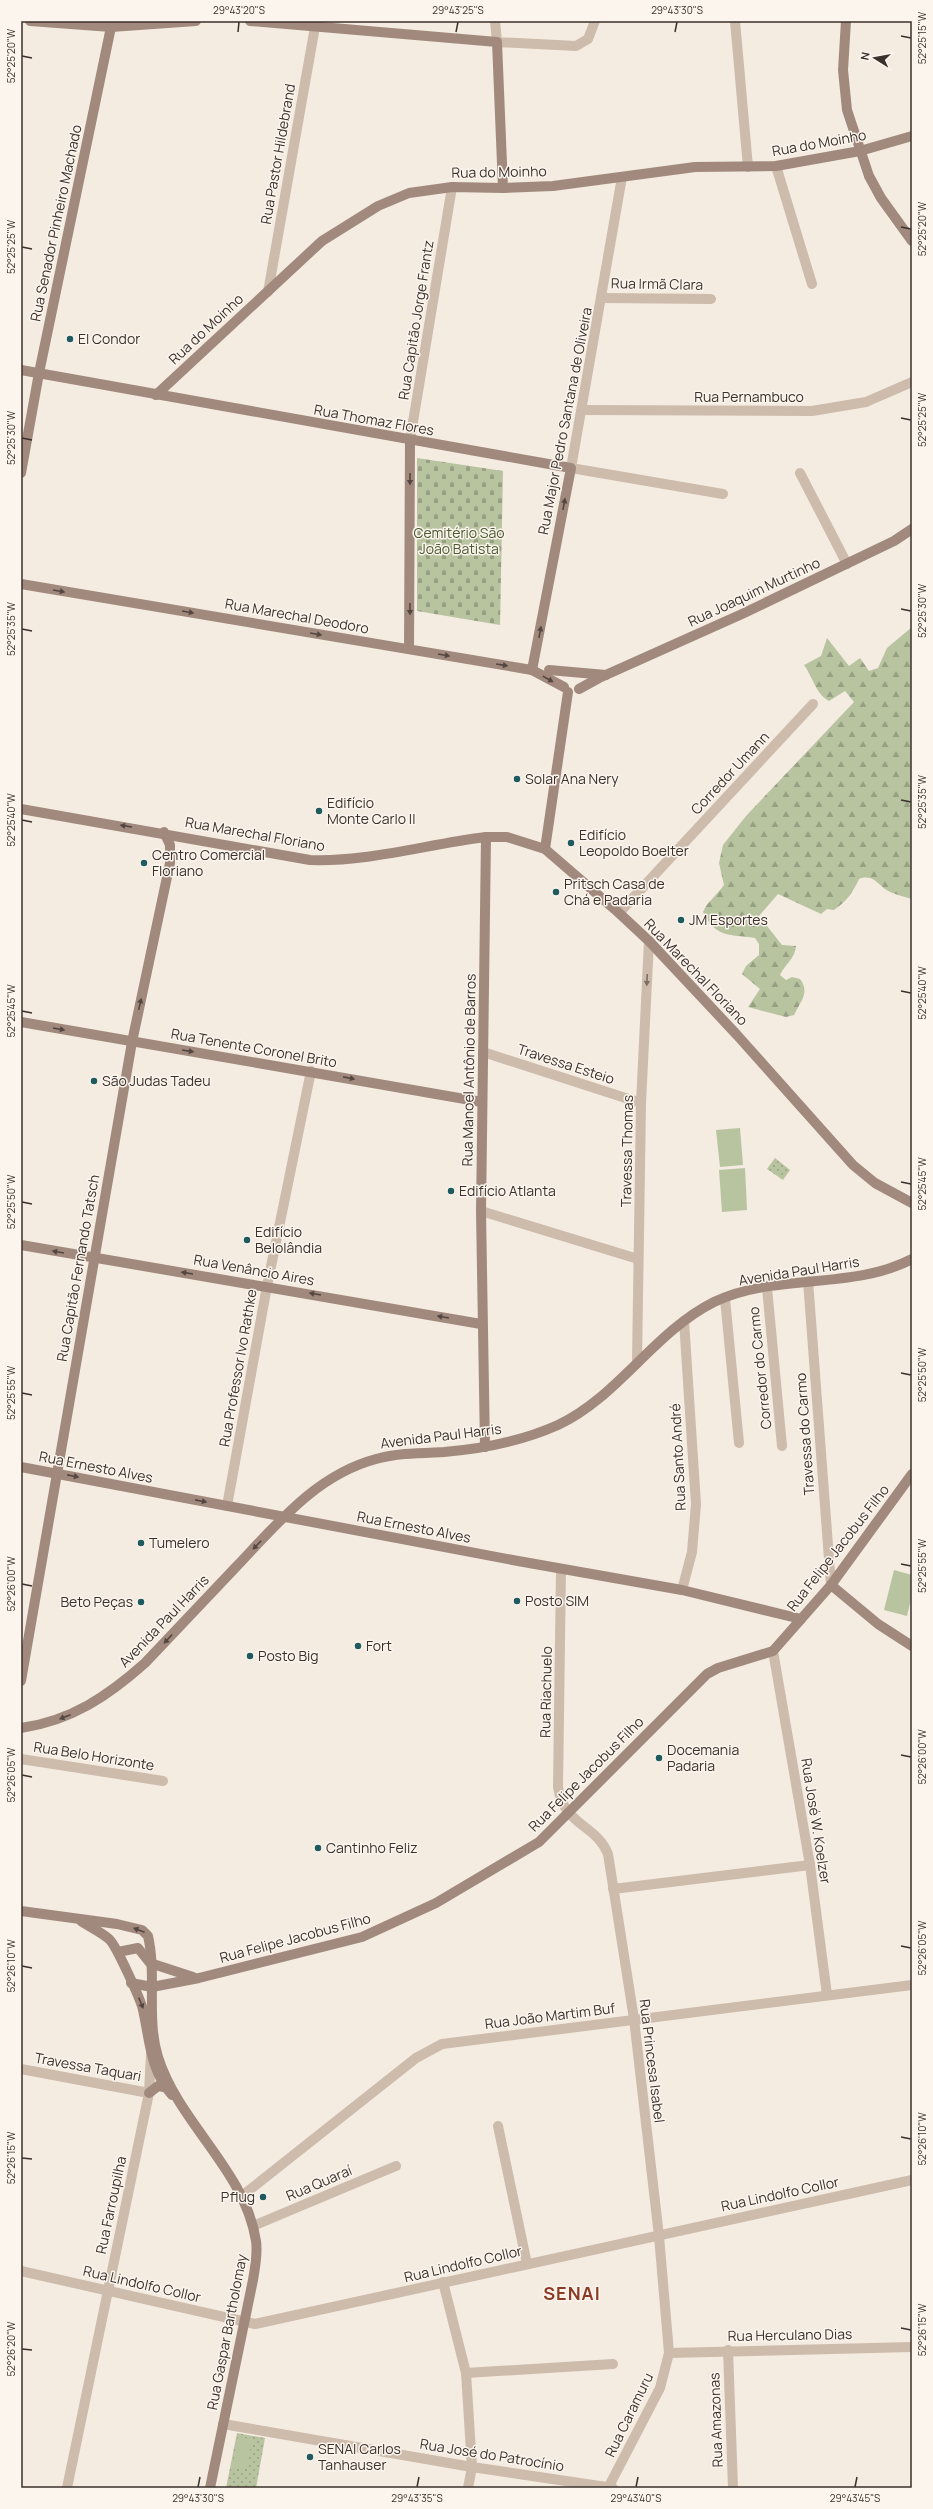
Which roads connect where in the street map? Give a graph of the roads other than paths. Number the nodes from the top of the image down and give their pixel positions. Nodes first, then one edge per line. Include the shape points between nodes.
1 (30, 21) edge
2 (196, 21) edge
3 (250, 21) edge
4 (494, 21) edge
5 (595, 21) edge
6 (735, 21) edge
7 (846, 21) edge
8 (135, 23) edge
9 (112, 24) edge
10 (315, 24) edge
11 (497, 42) junction
12 (912, 136) edge
13 (860, 151) junction
14 (776, 166) junction
15 (748, 167) junction
16 (622, 177) junction
17 (452, 186) junction
18 (503, 188) junction
19 (912, 241) edge
20 (812, 284) dead end
21 (268, 292) junction
22 (602, 298) junction
23 (711, 299) dead end
24 (21, 370) edge
25 (39, 373) junction
26 (912, 382) edge
27 (156, 395) junction
28 (582, 410) junction
29 (410, 440) junction
30 (571, 468) junction
31 (800, 472) dead end
32 (21, 474) edge
33 (723, 494) dead end
34 (912, 529) edge
35 (847, 564) junction
36 (21, 584) edge
37 (409, 649) junction
38 (535, 655) junction
39 (532, 670) junction
40 (549, 670) junction
41 (602, 676) junction
42 (574, 678) junction
43 (571, 690) junction
44 (813, 704) dead end
45 (21, 808) edge
46 (164, 832) junction
47 (187, 837) junction
48 (486, 837) junction
49 (546, 849) junction
50 (170, 863) junction
51 (619, 913) junction
52 (649, 941) junction
53 (21, 1022) edge
54 (132, 1042) junction
55 (483, 1052) junction
56 (311, 1071) junction
57 (482, 1102) junction
58 (642, 1103) junction
59 (912, 1203) edge
60 (481, 1211) junction
61 (21, 1245) edge
62 (95, 1258) junction
63 (912, 1259) edge
64 (638, 1260) junction
65 (808, 1281) junction
66 (267, 1286) junction
67 (766, 1288) junction
68 (724, 1299) junction
69 (684, 1321) junction
70 (481, 1324) junction
71 (637, 1362) junction
72 (740, 1443) dead end
73 (782, 1446) dead end
74 (485, 1448) junction
75 (21, 1467) edge
76 (56, 1473) junction
77 (912, 1474) edge
78 (227, 1506) junction
79 (284, 1516) junction
80 (561, 1569) junction
81 (831, 1585) junction
82 (682, 1590) junction
83 (801, 1619) junction
84 (912, 1646) edge
85 (773, 1651) junction
86 (21, 1681) edge
87 (21, 1728) edge
88 (21, 1759) edge
89 (163, 1781) dead end
90 (568, 1814) junction
91 (810, 1865) junction
92 (613, 1889) junction
93 (21, 1911) edge
94 (77, 1919) junction
95 (118, 1952) junction
96 (150, 1964) junction
97 (199, 1978) junction
98 (131, 1983) junction
99 (912, 1985) edge
100 (152, 1987) junction
101 (827, 1995) junction
102 (634, 2019) junction
103 (153, 2050) junction
104 (21, 2069) edge
105 (164, 2087) junction
106 (149, 2092) junction
107 (182, 2104) junction
108 (498, 2126) dead end
109 (396, 2166) dead end
110 (912, 2180) edge
111 (242, 2196) junction
112 (253, 2226) junction
113 (659, 2236) junction
114 (527, 2264) junction
115 (21, 2271) edge
116 (442, 2282) junction
117 (107, 2290) junction
118 (246, 2323) junction
119 (912, 2347) edge
120 (728, 2350) junction
121 (669, 2353) junction
122 (613, 2364) dead end
123 (466, 2372) junction
124 (223, 2424) junction
125 (472, 2468) junction
126 (67, 2488) edge
127 (210, 2488) edge
128 (468, 2488) edge
129 (611, 2488) edge
130 (732, 2488) edge

1 - 9 main road
2 - 8 main road
3 - 10 main road
4 - 11 street
5 - 11 street via 588,39 576,46
6 - 15 street
7 - 13 main road via 844,86 847,110
8 - 9 main road
9 - 25 main road, Rua Senador Pinheiro Machado
10 - 11 main road
10 - 21 street, Rua Pastor Hildebrand
11 - 18 main road
12 - 13 main road, Rua do Moinho
13 - 14 main road, Rua do Moinho
13 - 19 main road via 881,198
14 - 15 main road, Rua do Moinho
14 - 20 street
15 - 16 main road, Rua do Moinho via 695,167
16 - 18 main road, Rua do Moinho via 553,186
16 - 22 street, Rua Major Pedro Santana de Oliveira
17 - 18 main road, Rua do Moinho
17 - 21 main road, Rua do Moinho via 409,192 346,224 305,256
17 - 29 street, Rua Capitão Jorge Frantz
21 - 27 main road, Rua do Moinho
22 - 23 street, Rua Irmã Clara
22 - 28 street, Rua Major Pedro Santana de Oliveira
24 - 25 main road, Rua Thomaz Flores
25 - 27 main road, Rua Thomaz Flores
25 - 32 main road, Rua Senador Pinheiro Machado
26 - 28 street, Rua Pernambuco via 866,402 812,411
27 - 29 main road, Rua Thomaz Flores
28 - 30 street, Rua Major Pedro Santana de Oliveira
29 - 30 main road, Rua Thomaz Flores
29 -> 37 main road, Rua Capitão Jorge Frantz
30 - 33 street, Rua Thomaz Flores
38 -> 30 main road, Rua Major Pedro Santana de Oliveira
31 - 35 street
34 - 35 main road, Rua Joaquim Murtinho via 894,541
35 - 41 main road, Rua Joaquim Murtinho
36 -> 37 main road, Rua Marechal Deodoro
37 -> 39 main road, Rua Marechal Deodoro
38 - 39 main road, Rua Major Pedro Santana de Oliveira
38 - 40 main road, Rua Joaquim Murtinho via 541,665
39 -> 43 main road, Rua Marechal Deodoro
40 - 41 main road, Rua Joaquim Murtinho
40 - 42 main road, Rua Joaquim Murtinho
41 - 42 main road, Rua Joaquim Murtinho
41 - 43 main road, Rua Joaquim Murtinho
42 - 43 main road via 566,681
42 - 43 main road via 580,683
43 - 49 main road via 553,786
44 - 51 street, Corredor Umann
46 -> 45 main road, Rua Marechal Floriano
46 - 47 main road, Rua Marechal Floriano
46 - 50 main road, Rua Capitão Fernando Tatsch via 170,845
47 - 48 main road, Rua Marechal Floriano via 310,860 334,861
47 - 50 main road, Rua Capitão Fernando Tatsch via 178,841
48 - 49 main road, Rua Marechal Floriano via 507,837
48 - 55 main road, Rua Manoel Antônio de Barros
49 - 51 main road, Rua Marechal Floriano
54 -> 50 main road, Rua Capitão Fernando Tatsch
51 - 52 main road, Rua Marechal Floriano
52 -> 58 street, Travessa Thomas
52 - 59 main road, Rua Marechal Floriano via 853,1165 875,1183
53 -> 54 main road, Rua Tenente Coronel Brito
54 -> 56 main road, Rua Tenente Coronel Brito
54 - 62 main road, Rua Capitão Fernando Tatsch
55 - 57 main road, Rua Manoel Antônio de Barros
55 - 58 street, Travessa Esteio
56 -> 57 main road, Rua Tenente Coronel Brito
56 - 66 street, Rua Professor Ivo Rathke
57 - 60 main road, Rua Manoel Antônio de Barros
58 - 64 street, Travessa Thomas
60 - 64 street
60 - 70 main road, Rua Manoel Antônio de Barros
62 -> 61 main road, Rua Venâncio Aires
66 -> 62 main road, Rua Venâncio Aires
62 - 76 main road, Rua Capitão Fernando Tatsch
63 - 65 main road, Avenida Paul Harris via 863,1275
64 - 71 street, Travessa Thomas
65 - 67 main road, Avenida Paul Harris
65 - 81 street, Travessa do Carmo
70 -> 66 main road, Rua Venâncio Aires
66 - 78 street, Rua Professor Ivo Rathke
67 - 68 main road, Avenida Paul Harris
67 - 73 street, Corredor do Carmo
68 - 69 main road, Avenida Paul Harris via 714,1302
68 - 72 street
69 - 71 main road, Avenida Paul Harris
69 - 82 street, Rua Santo André via 696,1504 692,1552
70 - 74 main road, Rua Manoel Antônio de Barros
71 - 74 main road, Avenida Paul Harris via 599,1397 568,1420 536,1433
74 - 79 main road, Avenida Paul Harris via 398,1454 352,1466 318,1486
75 - 76 main road, Rua Ernesto Alves
76 -> 78 main road, Rua Ernesto Alves
76 - 86 main road, Rua Capitão Fernando Tatsch
77 - 81 main road, Rua Felipe Jacobus Filho
78 - 79 main road, Rua Ernesto Alves
79 - 80 main road, Rua Ernesto Alves
79 -> 87 main road, Avenida Paul Harris via 145,1663 121,1684 92,1704 66,1717
80 - 82 main road, Rua Ernesto Alves
80 - 90 street, Rua Riachuelo via 558,1786 560,1798
81 - 83 main road, Rua Felipe Jacobus Filho
81 - 84 main road via 878,1624
82 - 83 main road, Rua Ernesto Alves
83 - 85 main road, Rua Felipe Jacobus Filho
85 - 90 main road, Rua Felipe Jacobus Filho via 718,1668 707,1674
85 - 91 street, Rua José W. Koelzer
88 - 89 street, Rua Belo Horizonte
90 - 92 street, Rua Princesa Isabel via 604,1847 608,1854
90 - 97 main road, Rua Felipe Jacobus Filho via 539,1842 521,1854 401,1920 362,1937
91 - 92 street
91 - 101 street, Rua José W. Koelzer
92 - 102 street, Rua Princesa Isabel
93 - 94 main road
94 - 95 main road via 109,1939
96 -> 94 main road via 148,1936 142,1930
95 - 96 main road via 138,1948
95 - 98 main road
96 - 97 main road via 181,1975
96 - 100 main road
97 - 100 main road, Rua Felipe Jacobus Filho
98 - 100 main road
98 -> 103 main road via 143,2009
99 - 101 street, Rua João Martim Buf
100 - 103 main road
101 - 102 street, Rua João Martim Buf
102 - 111 street, Rua João Martim Buf via 454,2042 433,2047
102 - 113 street, Rua Princesa Isabel
103 - 105 main road, Rua Gaspar Bartholomay via 157,2075
103 - 106 street, Rua Farroupilha
103 - 107 main road, Rua Gaspar Bartholomay
104 - 106 street, Travessa Taquari
105 - 106 main road via 158,2086
105 - 107 main road, Rua Gaspar Bartholomay
106 - 117 street, Rua Farroupilha
107 - 111 main road, Rua Gaspar Bartholomay
108 - 114 street
109 - 112 street, Rua Quaraí
110 - 113 street, Rua Lindolfo Collor
111 - 112 main road, Rua Gaspar Bartholomay
112 - 118 main road, Rua Gaspar Bartholomay via 257,2258
113 - 114 street, Rua Lindolfo Collor
113 - 121 street, Rua Princesa Isabel
114 - 116 street, Rua Lindolfo Collor
115 - 117 street, Rua Lindolfo Collor
116 - 118 street, Rua Lindolfo Collor via 266,2323
116 - 123 street
117 - 118 street, Rua Lindolfo Collor
117 - 126 street, Rua Farroupilha
118 - 124 main road, Rua Gaspar Bartholomay
119 - 120 street, Rua Herculano Dias
120 - 121 street, Rua Herculano Dias
120 - 130 street, Rua Amazonas
121 - 129 street, Rua Caramuru via 660,2388
122 - 123 street
123 - 125 street
124 - 125 street, Rua José do Patrocínio
124 - 127 main road, Rua Gaspar Bartholomay
125 - 128 street
125 - 129 street, Rua José do Patrocínio

